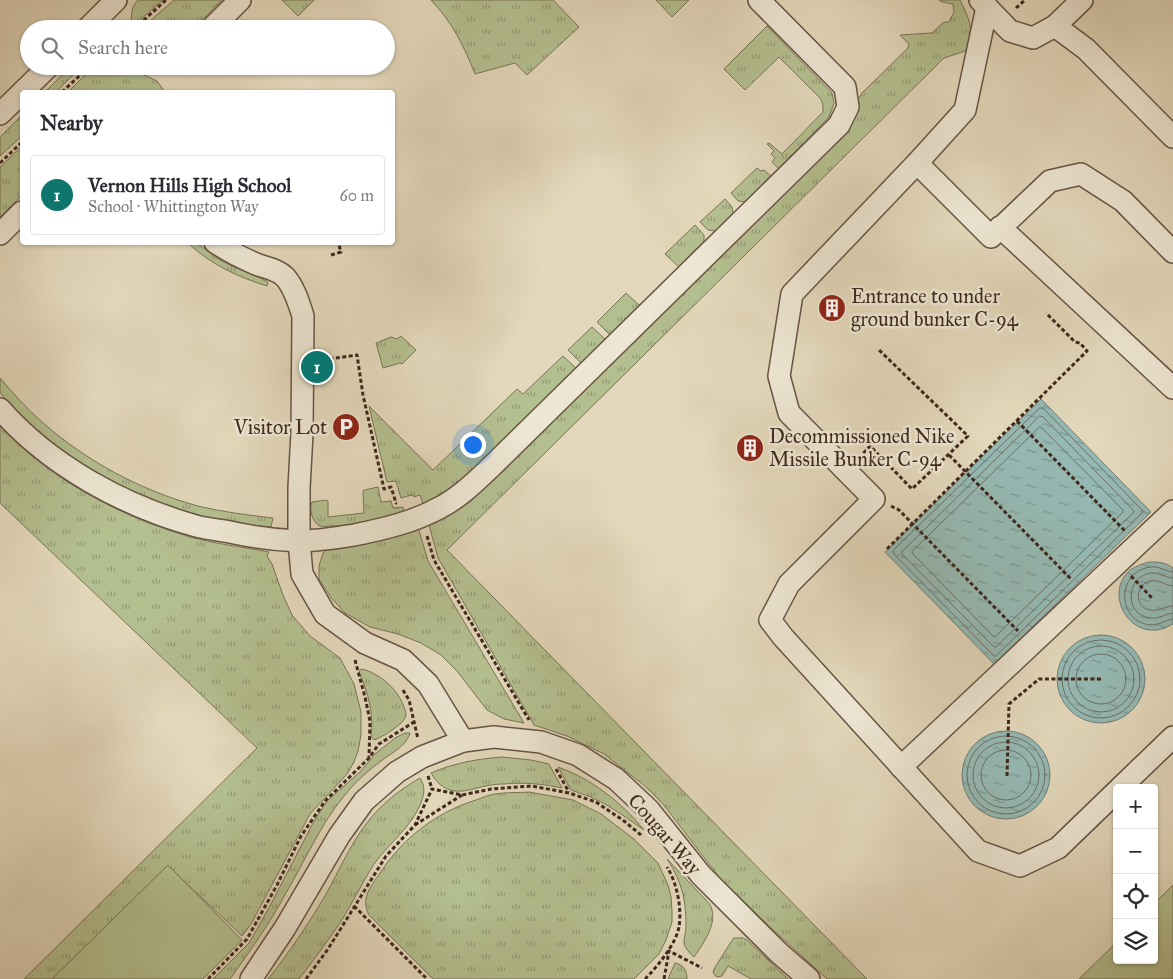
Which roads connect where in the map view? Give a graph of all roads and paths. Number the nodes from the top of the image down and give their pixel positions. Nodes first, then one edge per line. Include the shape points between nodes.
1 (116, 0) edge
2 (166, 0) edge
3 (240, 0) edge
4 (758, 0) edge
5 (1082, 0) edge
6 (983, 4) edge
7 (101, 20) edge
8 (144, 20) edge
9 (220, 20) edge
10 (1055, 26) junction
11 (40, 75) edge
12 (80, 75) edge
13 (24, 90) edge
14 (64, 90) edge
15 (20, 94) edge
16 (0, 114) edge
17 (1173, 137) edge
18 (20, 144) edge
19 (0, 163) edge
20 (917, 163) junction
21 (20, 214) edge
22 (1000, 227) junction
23 (0, 234) edge
24 (219, 245) edge
25 (339, 245) edge
26 (1173, 252) edge
27 (331, 255) dead end
28 (1046, 313) dead end
29 (878, 349) dead end
30 (314, 361) dead end
31 (1170, 380) edge
32 (0, 409) edge
33 (1017, 421) junction
34 (949, 455) junction
35 (846, 470) junction
36 (965, 472) junction
37 (874, 499) junction
38 (403, 502) dead end
39 (1173, 511) edge
40 (421, 516) junction
41 (912, 523) junction
42 (299, 541) junction
43 (1138, 544) junction
44 (887, 549) dead end
45 (1118, 563) junction
46 (1086, 593) junction
47 (1152, 598) dead end
48 (1030, 645) junction
49 (355, 660) dead end
50 (1102, 679) dead end
51 (414, 722) dead end
52 (1173, 737) edge
53 (463, 741) junction
54 (542, 742) junction
55 (369, 758) junction
56 (901, 767) junction
57 (1007, 776) dead end
58 (1124, 784) edge
59 (569, 793) junction
60 (462, 795) junction
61 (1113, 795) edge
62 (415, 825) junction
63 (645, 838) dead end
64 (666, 866) dead end
65 (354, 906) junction
66 (669, 951) junction
67 (702, 968) dead end
68 (208, 979) edge
69 (250, 979) edge
70 (306, 979) edge
71 (427, 979) edge
72 (645, 979) edge
73 (664, 979) edge
74 (810, 979) edge

1 - 7 street
2 - 8 path
3 - 9 street
4 - 40 street via 844,87 848,107 839,125 491,467 465,491 442,507
5 - 10 street
6 - 10 street via 1010,31 1033,38
6 - 20 street via 965,110
10 - 17 street via 1086,49
11 - 13 street
12 - 14 path
15 - 16 street
18 - 19 path
20 - 22 street via 991,236
20 - 35 street via 792,294 779,376 789,412
21 - 23 street
22 - 26 street via 1050,181 1081,174 1123,201
22 - 31 street
24 - 42 street via 285,277 300,306 302,433
25 - 27 path via 341,252
28 - 33 path via 1087,351
29 - 34 path via 968,436
30 - 38 path via 357,355 384,488 391,487 396,503
32 - 42 street via 34,443 72,470 140,507 198,526 248,536
33 - 36 path
33 - 43 path
34 - 35 path via 912,489 870,446
34 - 36 path
35 - 37 street
36 - 41 path
36 - 46 path
37 - 41 path via 899,510
37 - 56 street via 789,584 770,620
39 - 43 street
40 - 42 street via 381,530
40 - 54 path via 434,560
41 - 44 path
41 - 48 path
42 - 53 street via 302,574 325,614 365,642 403,660 428,684
43 - 45 street
45 - 46 street
45 - 47 path
46 - 48 street
48 - 56 street
49 - 55 path via 370,721
50 - 57 path via 1039,679 1008,704
51 - 55 path via 379,744
52 - 58 street
53 - 54 street, Cougar Way via 494,737
53 - 69 street, Cougar Way via 422,757 397,772 364,800
54 - 59 path
54 - 74 street, Cougar Way via 578,756 616,779 649,810 701,875 779,953
55 - 68 path via 325,801 301,836 247,939
56 - 61 street via 978,851 1020,866 1058,848
59 - 60 path via 532,786
59 - 63 path via 596,802
60 - 62 path
60 - 62 path via 432,789
62 - 65 path via 386,856
64 - 66 path via 679,898 679,928
65 - 70 path
65 - 71 path
66 - 67 path
66 - 72 path
66 - 73 path

